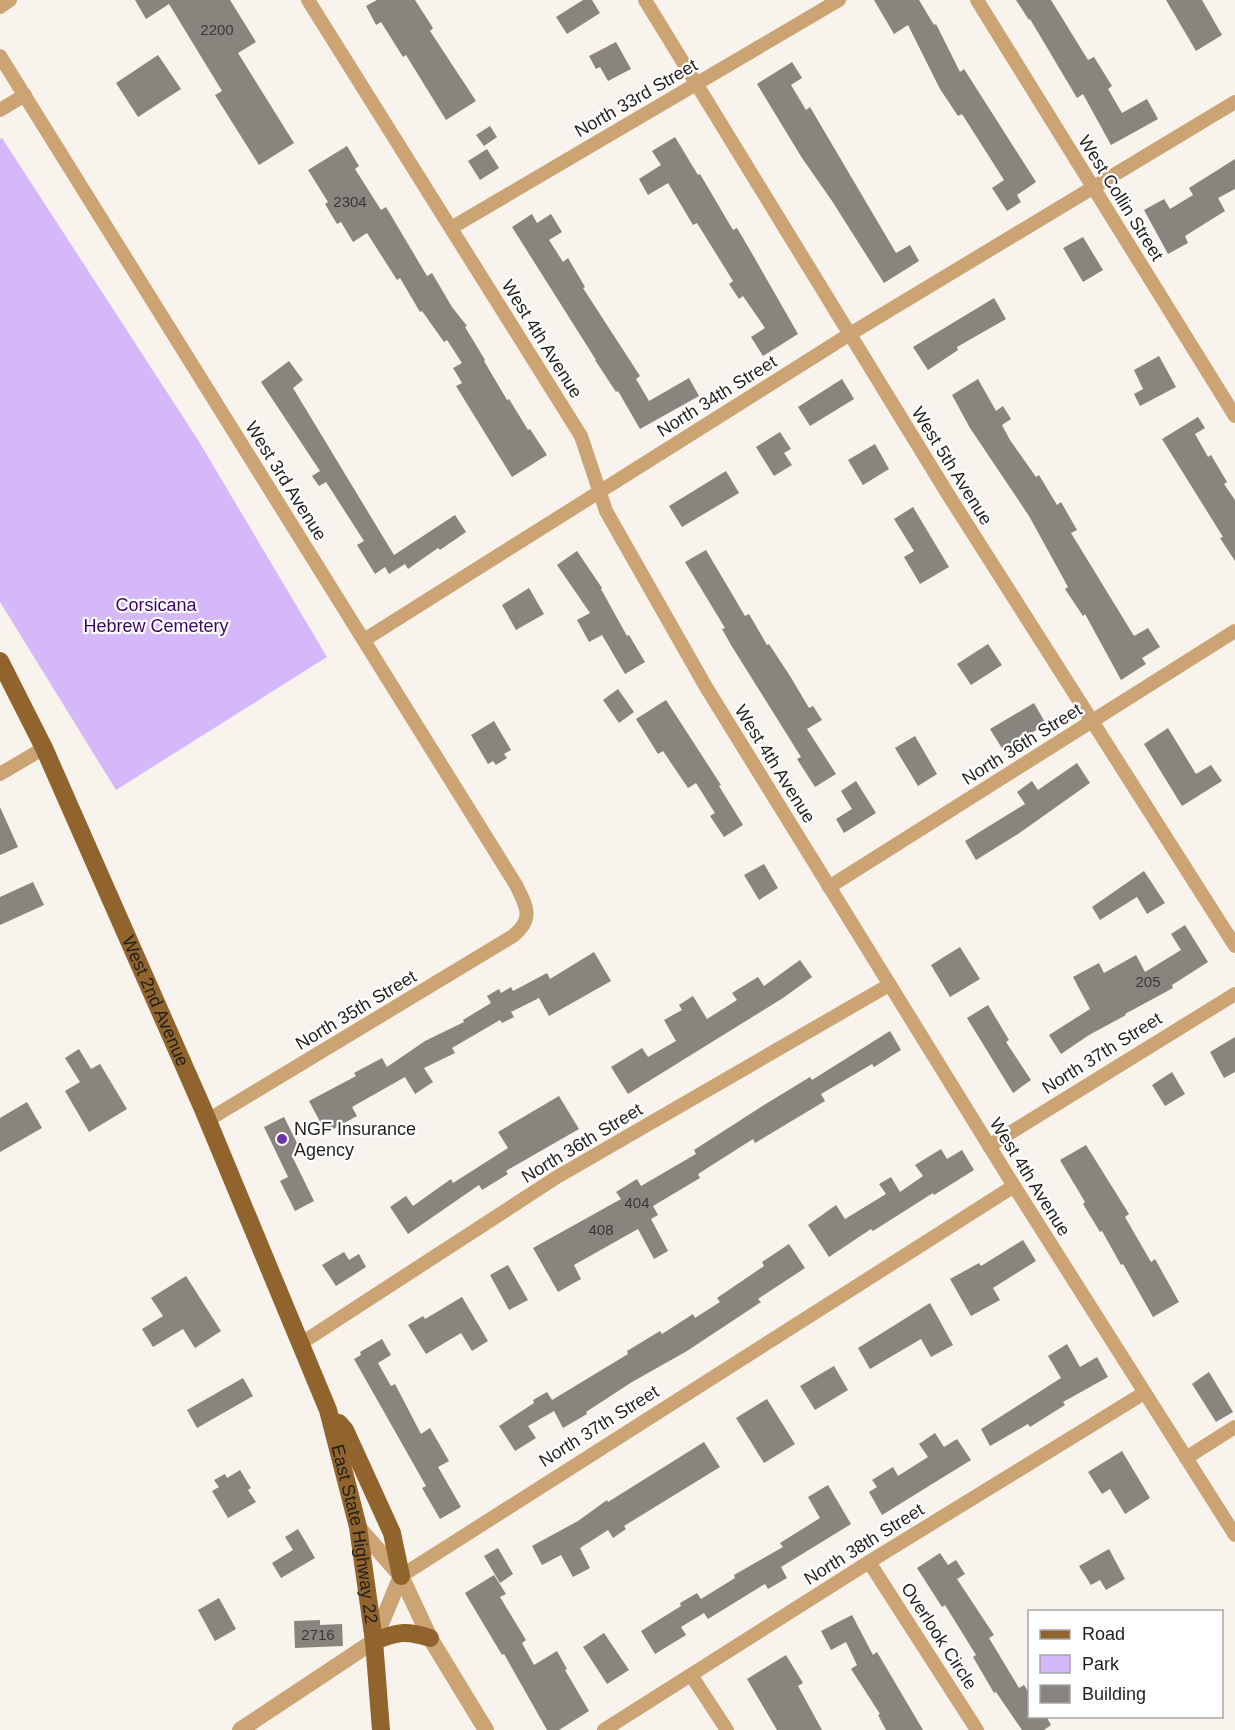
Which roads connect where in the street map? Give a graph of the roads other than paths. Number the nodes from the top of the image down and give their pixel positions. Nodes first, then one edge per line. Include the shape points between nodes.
1 (10, 0) edge
2 (308, 0) edge
3 (645, 0) edge
4 (839, 0) edge
5 (977, 0) edge
6 (0, 7) edge
7 (0, 56) edge
8 (696, 84) junction
9 (25, 95) junction
10 (1235, 102) edge
11 (0, 110) edge
12 (1093, 187) junction
13 (451, 228) junction
14 (850, 334) junction
15 (1235, 416) edge
16 (600, 490) junction
17 (1235, 631) edge
18 (364, 640) junction
19 (0, 662) edge
20 (1092, 720) junction
21 (44, 748) junction
22 (0, 774) edge
23 (829, 887) junction
24 (521, 929) joint
25 (1235, 946) edge
26 (889, 985) junction
27 (1235, 994) edge
28 (208, 1120) junction
29 (989, 1146) junction
30 (1014, 1186) junction
31 (300, 1344) junction
32 (1144, 1393) junction
33 (328, 1410) junction
34 (1235, 1427) edge
35 (1186, 1458) junction
36 (358, 1527) junction
37 (1235, 1535) edge
38 (869, 1562) junction
39 (401, 1576) junction
40 (430, 1638) junction
41 (374, 1641) junction
42 (691, 1675) junction
43 (240, 1730) edge
44 (381, 1730) edge
45 (486, 1730) edge
46 (604, 1730) edge
47 (727, 1730) edge
48 (977, 1730) edge

1 - 6 street
2 - 13 street, West 4th Avenue
3 - 8 street, West 5th Avenue
4 - 8 street, North 33rd Street
5 - 12 street, West Collin Street
7 - 9 street, West 3rd Avenue
8 - 13 street, North 33rd Street
8 - 14 street, West 5th Avenue
9 - 11 street
9 - 18 street, West 3rd Avenue
10 - 12 street, North 34th Street
12 - 14 street, North 34th Street
12 - 15 street, West Collin Street
13 - 16 street, West 4th Avenue via 581,436
14 - 16 street, North 34th Street
14 - 20 street, West 5th Avenue
16 - 18 street, North 34th Street
16 - 23 street, West 4th Avenue via 606,511 706,687
17 - 20 street, North 36th Street
18 - 24 street, West 3rd Avenue via 516,885 527,907
19 - 21 main road, West 2nd Avenue
20 - 23 street, North 36th Street
20 - 25 street, West 5th Avenue
21 - 22 street
21 - 28 main road, West 2nd Avenue
23 - 26 street, West 4th Avenue
24 - 28 street, North 35th Street
26 - 29 street, West 4th Avenue
26 - 31 street, North 36th Street via 557,1177
27 - 29 street, North 37th Street
28 - 31 main road, West 2nd Avenue
29 - 30 street, West 4th Avenue
30 - 32 street, West 4th Avenue
30 - 39 street, North 37th Street
31 - 33 main road, East State Highway 22
32 - 35 street, West 4th Avenue
32 - 38 street, North 38th Street
33 - 36 main road, East State Highway 22
33 - 39 main road via 345,1431 392,1533
34 - 35 street
35 - 37 street, West 4th Avenue
36 - 39 street
36 - 41 main road, East State Highway 22
38 - 42 street, North 38th Street
38 - 48 street, Overlook Circle
39 - 40 street
39 - 41 street
40 - 41 main road via 411,1632
40 - 45 street
41 - 43 street
41 - 44 main road, East State Highway 22
42 - 46 street, North 38th Street
42 - 47 street

